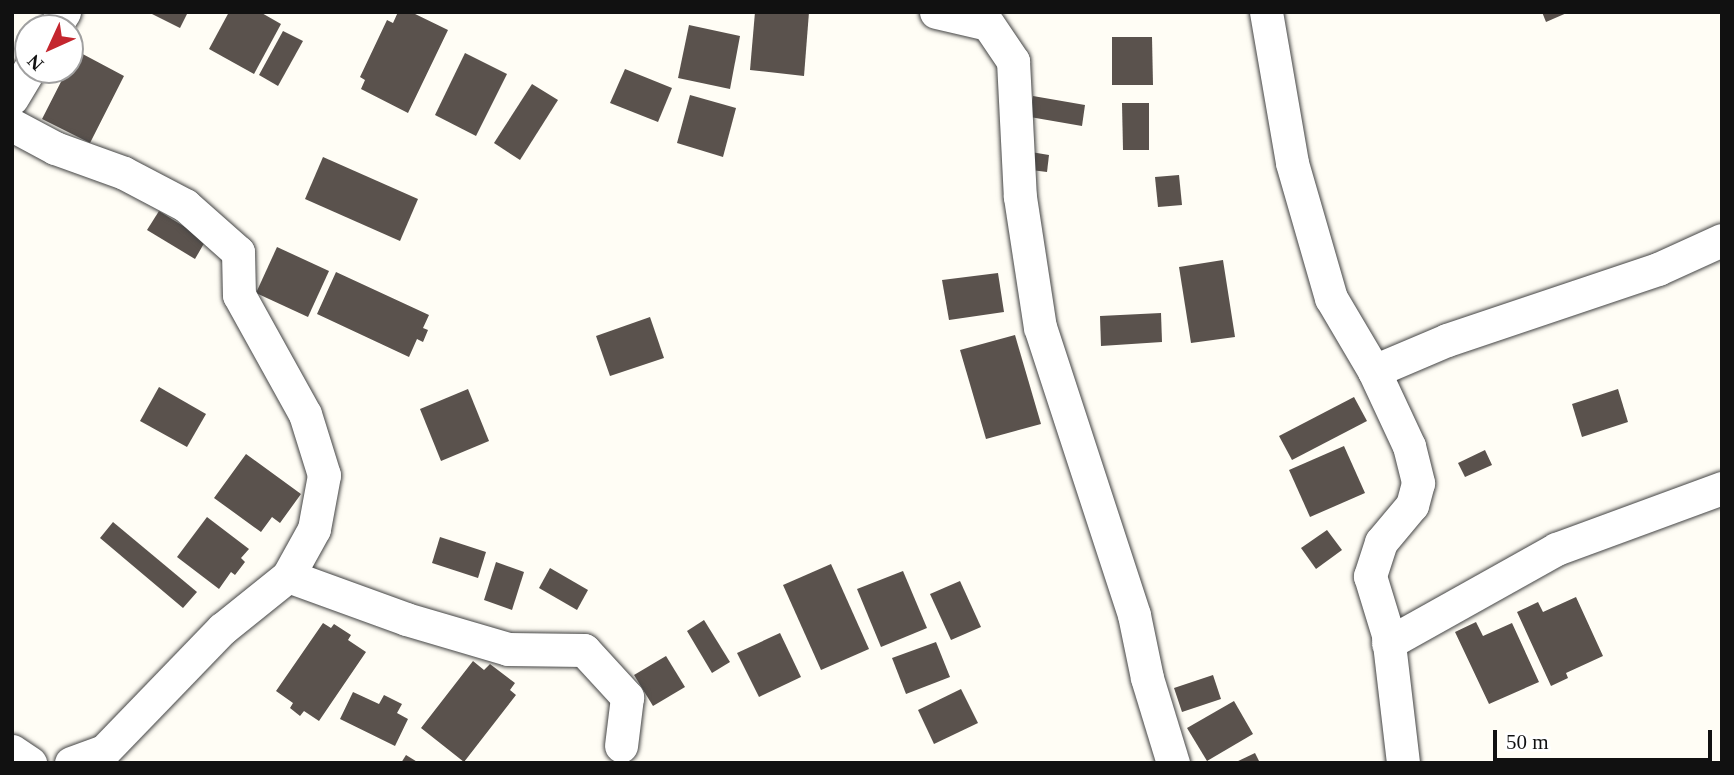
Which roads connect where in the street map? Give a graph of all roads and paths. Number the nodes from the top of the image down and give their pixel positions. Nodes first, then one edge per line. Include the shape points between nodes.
1 (936, 12) edge
2 (1266, 12) edge
3 (12, 125) edge
4 (1722, 240) edge
5 (1374, 371) junction
6 (1722, 488) edge
7 (288, 576) junction
8 (1388, 643) junction
9 (621, 746) dead end
10 (12, 751) edge
11 (30, 763) edge
12 (72, 763) edge
13 (1173, 763) edge
14 (1404, 763) edge

1 - 13 street via 988,24 1013,61 1020,197 1040,327 1126,589
2 - 5 street via 1292,163 1331,298
3 - 7 street via 185,205 238,252 239,295 306,414 324,475 314,529
4 - 5 street via 1658,269 1447,340
5 - 8 street via 1409,446 1418,483 1412,505 1381,542 1370,576
6 - 8 street via 1556,549
7 - 9 street via 406,619 508,649 584,650 627,696
7 - 12 street via 222,629 104,751
8 - 14 street
10 - 11 street

